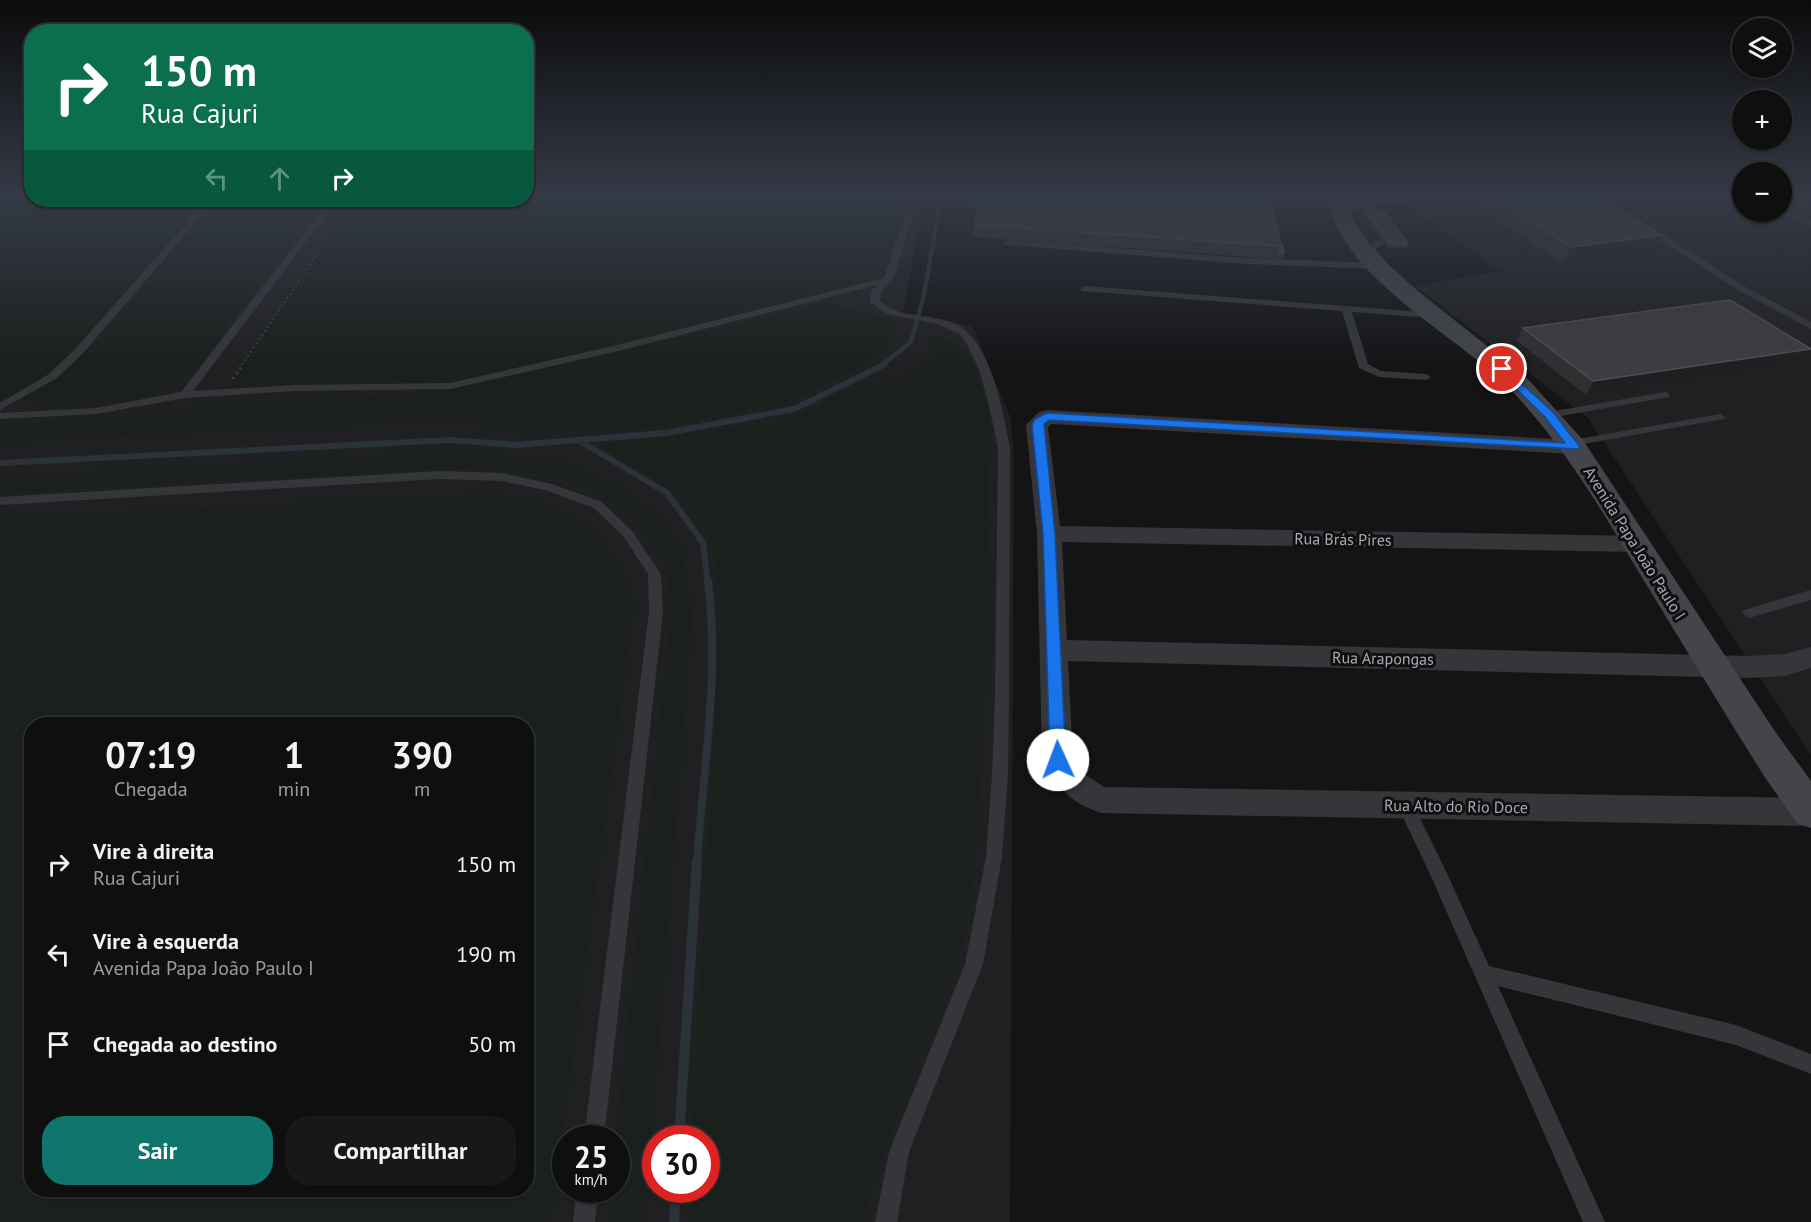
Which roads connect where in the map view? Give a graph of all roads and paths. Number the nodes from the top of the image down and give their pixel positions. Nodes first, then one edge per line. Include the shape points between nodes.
1 (165, 253) edge
2 (293, 253) edge
3 (318, 253) edge
4 (897, 253) edge
5 (1148, 253) edge
6 (1366, 253) edge
7 (1686, 253) edge
8 (1371, 259) junction
9 (888, 280) junction
10 (1085, 289) dead end
11 (1346, 309) junction
12 (1434, 315) junction
13 (1811, 326) edge
14 (1426, 377) dead end
15 (225, 393) junction
16 (185, 395) junction
17 (1665, 395) dead end
18 (0, 406) edge
19 (1549, 415) junction
20 (0, 416) edge
21 (1720, 417) dead end
22 (1573, 445) junction
23 (0, 501) edge
24 (1049, 534) junction
25 (1637, 544) junction
26 (1811, 595) edge
27 (1749, 613) dead end
28 (1054, 650) junction
29 (1811, 657) edge
30 (1713, 666) junction
31 (1405, 806) junction
32 (1811, 812) edge
33 (1484, 974) junction
34 (1811, 1064) edge
35 (596, 1125) edge
36 (586, 1203) edge
37 (584, 1222) edge
38 (886, 1222) edge
39 (1594, 1222) edge

1 - 18 lane via 53,376
2 - 16 lane
3 - 15 path
4 - 9 lane
5 - 8 lane via 1259,261
6 - 8 main road, Avenida Papa João Paulo I
7 - 13 lane
8 - 12 main road, Avenida Papa João Paulo I
9 - 15 lane via 450,386
9 - 38 lane via 876,291 875,302 881,309 896,316 941,322 961,331 970,343 998,410 1004,449 1000,775 994,857 974,964 899,1152
10 - 11 lane
11 - 12 lane
11 - 14 lane via 1363,366 1379,374
12 - 19 main road, Avenida Papa João Paulo I via 1514,379
15 - 16 lane
16 - 20 lane via 96,411
17 - 19 lane
19 - 22 main road, Avenida Papa João Paulo I
21 - 22 lane
22 - 24 street via 1047,417 1037,425
22 - 25 main road, Avenida Papa João Paulo I
23 - 35 lane via 440,475 501,477 548,487 598,505 628,534 654,574 656,612
24 - 25 street, Rua Brás Pires
24 - 28 street
25 - 30 main road, Avenida Papa João Paulo I
26 - 27 lane
28 - 30 street, Rua Arapongas
28 - 31 street, Rua Alto do Rio Doce via 1058,760 1075,787 1101,800
29 - 30 street, Rua Arapongas via 1785,665
30 - 32 main road, Avenida Papa João Paulo I
31 - 32 street, Rua Alto do Rio Doce
31 - 33 lane
33 - 34 lane via 1736,1035
33 - 39 lane
36 - 37 lane

